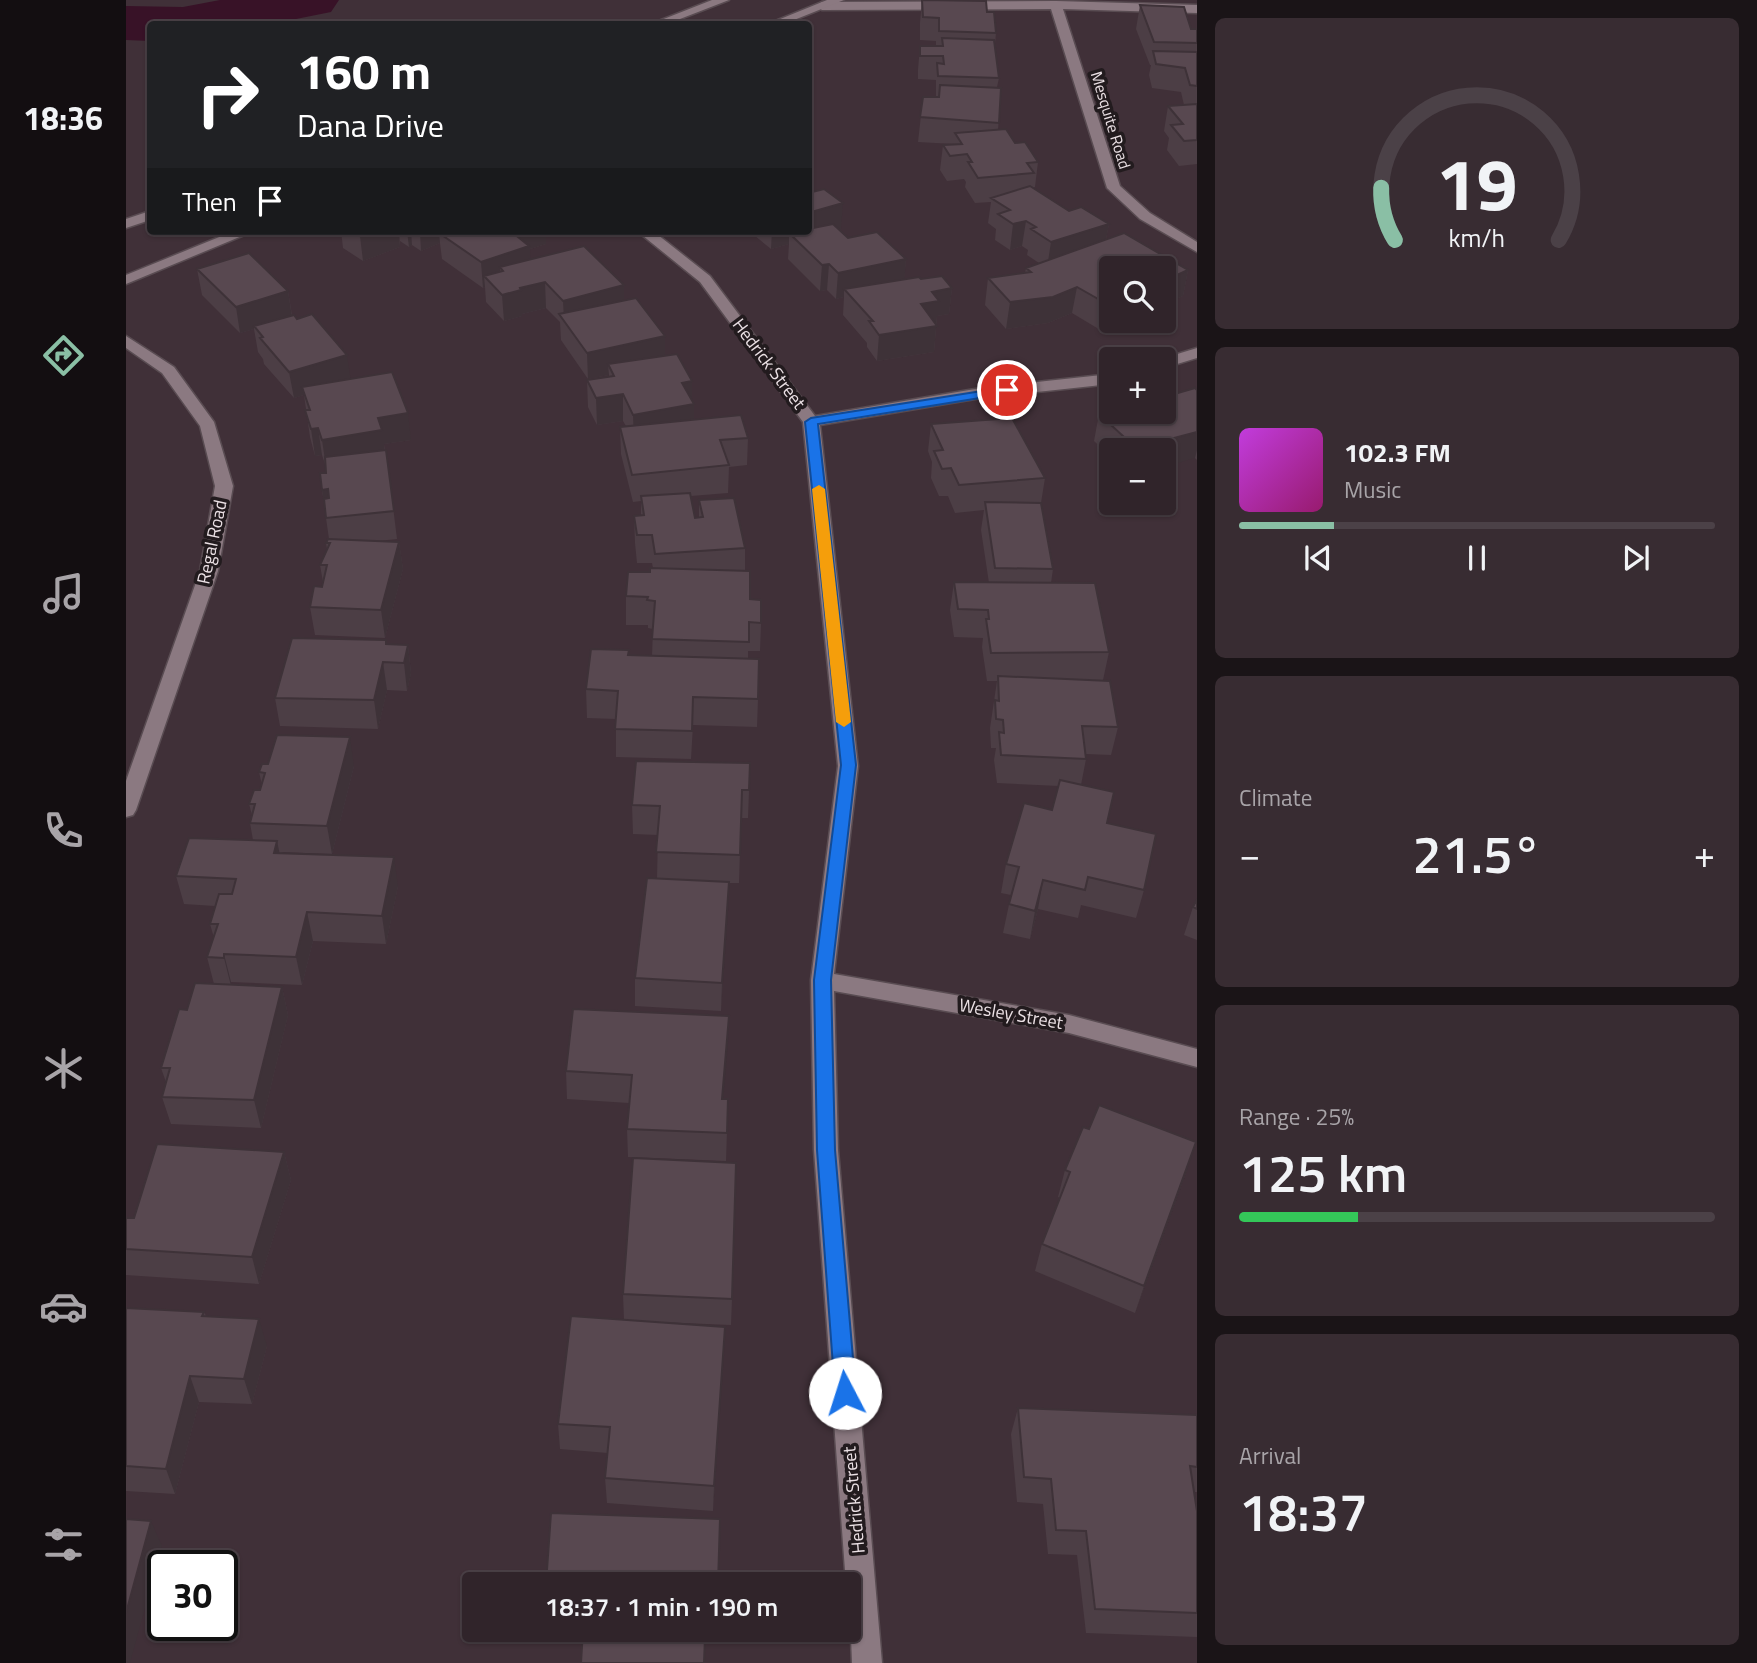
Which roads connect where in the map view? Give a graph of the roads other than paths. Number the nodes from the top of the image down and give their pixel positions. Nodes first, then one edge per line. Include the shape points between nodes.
1 (722, 0) edge
2 (838, 0) edge
3 (1056, 5) junction
4 (822, 6) junction
5 (1197, 9) edge
6 (665, 21) edge
7 (782, 21) edge
8 (147, 216) edge
9 (126, 224) edge
10 (237, 235) edge
11 (649, 235) edge
12 (1197, 248) edge
13 (126, 280) edge
14 (126, 341) edge
15 (1197, 353) edge
16 (1176, 359) edge
17 (1099, 380) edge
18 (811, 422) junction
19 (126, 810) edge
20 (822, 980) junction
21 (1197, 1058) edge
22 (867, 1663) edge

1 - 6 street
2 - 4 street
3 - 4 street
3 - 5 street
3 - 12 street, Mesquite Road via 1114,188 1145,216
4 - 7 street
8 - 9 street
10 - 13 street
11 - 18 street, Hedrick Street via 705,279
14 - 19 street, Regal Road via 168,370 208,426 224,486 209,571
15 - 16 street
17 - 18 street via 981,393
18 - 20 street, Hedrick Street via 848,765
20 - 21 street, Wesley Street via 1069,1024
20 - 22 street, Hedrick Street via 826,1150

